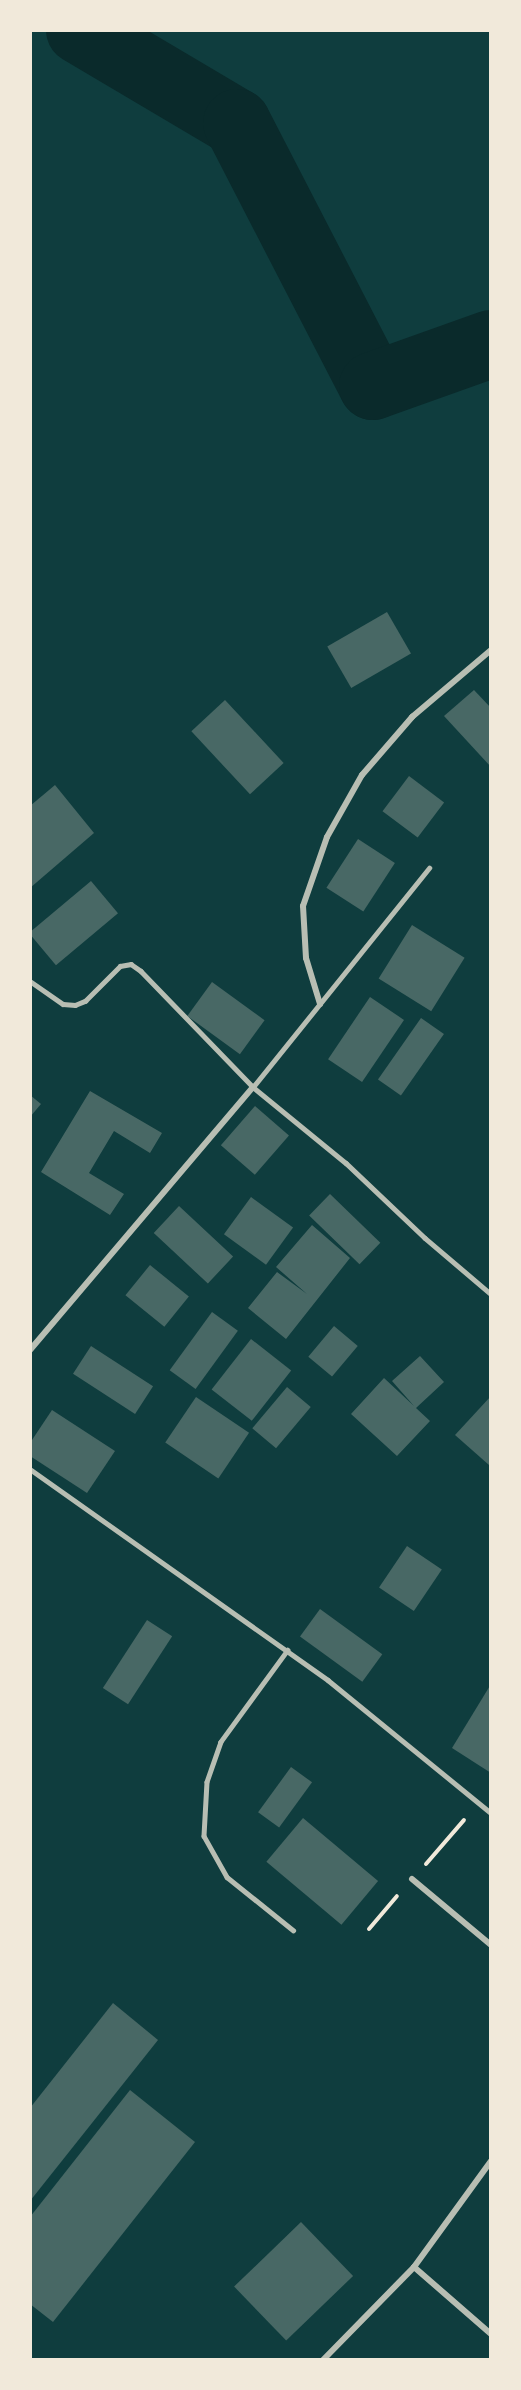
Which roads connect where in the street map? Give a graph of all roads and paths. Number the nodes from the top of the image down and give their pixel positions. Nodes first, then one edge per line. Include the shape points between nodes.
1 (491, 651) edge
2 (429, 868) dead end
3 (30, 981) edge
4 (320, 1004) junction
5 (253, 1088) junction
6 (491, 1294) edge
7 (30, 1350) edge
8 (30, 1469) edge
9 (288, 1650) junction
10 (491, 1813) edge
11 (412, 1880) dead end
12 (293, 1930) dead end
13 (491, 1945) edge
14 (491, 2161) edge
15 (414, 2267) junction
16 (491, 2334) edge
17 (323, 2360) edge

1 - 4 street via 412,717 362,775 327,837 303,906 306,958
2 - 4 lane
3 - 5 lane via 63,1004 75,1005 85,1001 120,966 131,964 150,979
4 - 5 lane
5 - 6 lane via 346,1163
5 - 7 street
8 - 9 lane
9 - 10 lane
9 - 12 lane via 221,1742 207,1782 204,1836 227,1878
11 - 13 street
14 - 15 street
15 - 16 street
15 - 17 street

